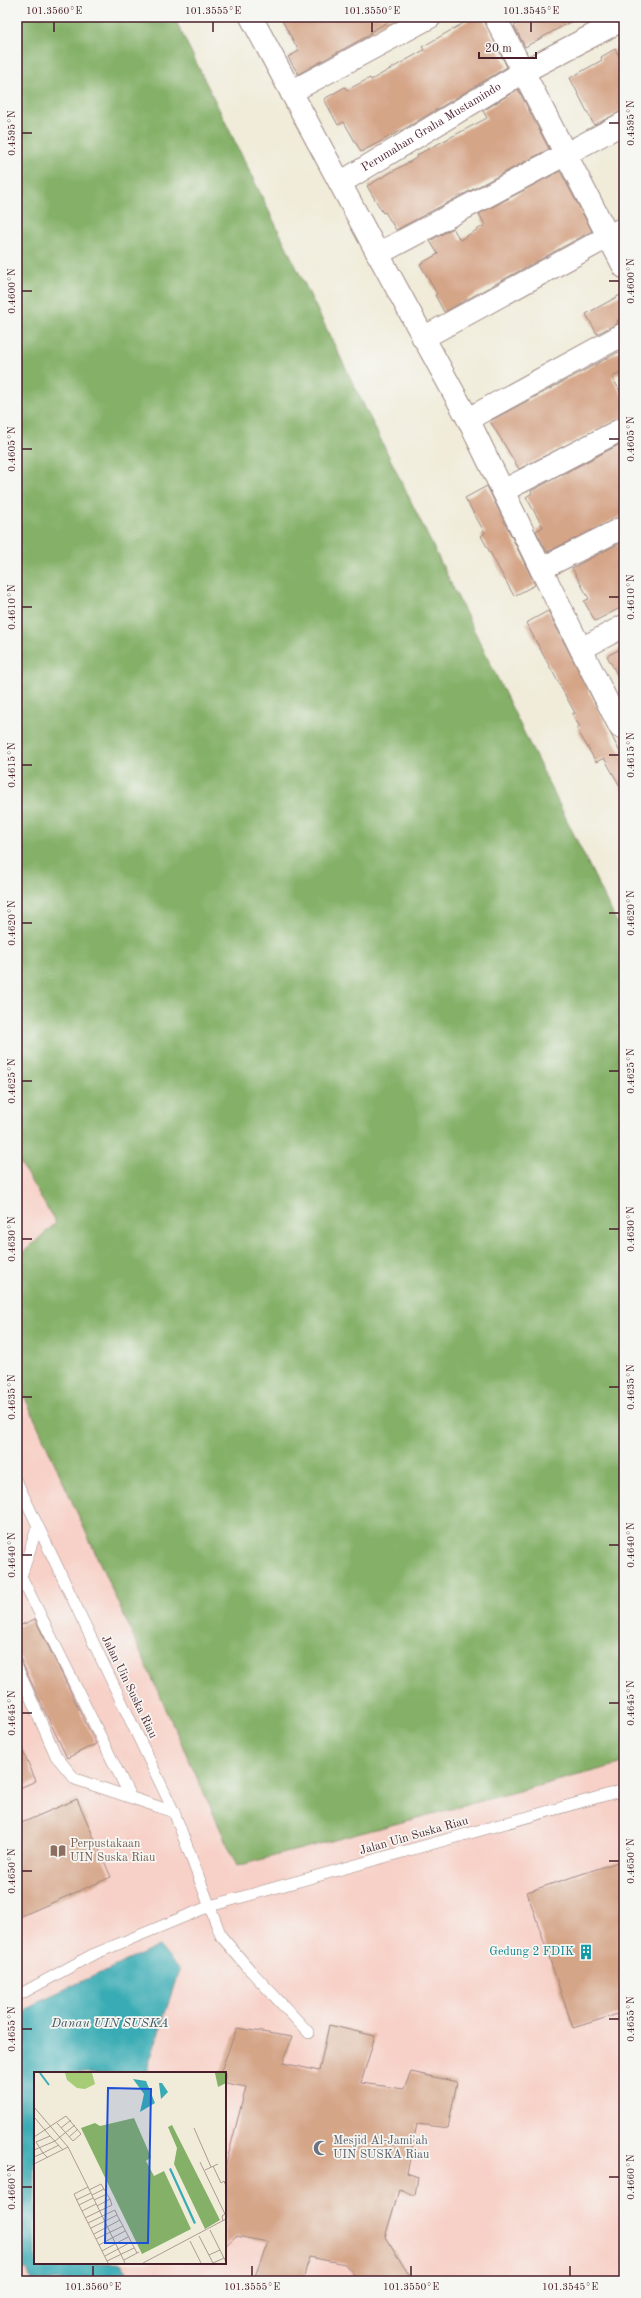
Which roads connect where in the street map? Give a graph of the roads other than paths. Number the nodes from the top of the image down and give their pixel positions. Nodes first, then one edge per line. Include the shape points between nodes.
1 (251, 17) edge
2 (430, 17) edge
3 (495, 17) edge
4 (624, 19) edge
5 (523, 72) junction
6 (291, 92) junction
7 (624, 123) edge
8 (565, 154) junction
9 (340, 183) junction
10 (616, 232) edge
11 (378, 254) junction
12 (624, 267) edge
13 (624, 334) edge
14 (423, 338) junction
15 (468, 419) junction
16 (624, 428) edge
17 (503, 491) junction
18 (624, 527) edge
19 (540, 569) junction
20 (624, 626) edge
21 (581, 649) junction
22 (623, 729) edge
23 (17, 1482) edge
24 (38, 1528) junction
25 (22, 1578) junction
26 (17, 1589) edge
27 (17, 1667) edge
28 (624, 1790) edge
29 (130, 1796) junction
30 (174, 1812) junction
31 (210, 1906) junction
32 (17, 1996) edge
33 (309, 2034) dead end

1 - 6 street
2 - 6 street
3 - 5 street
4 - 5 street, Perumahan Graha Mustamindo
5 - 8 street
5 - 9 street, Perumahan Graha Mustamindo
6 - 9 street
7 - 8 street
8 - 10 street
8 - 11 street
9 - 11 street
10 - 12 street
10 - 14 street
11 - 14 street
13 - 15 street
14 - 15 street
15 - 17 street
16 - 17 street
17 - 19 street
18 - 19 street
19 - 21 street
20 - 21 street
21 - 22 street
23 - 24 lane, Jalan Uin Suska Riau
24 - 25 lane
24 - 30 lane, Jalan Uin Suska Riau
25 - 26 lane
25 - 29 lane
27 - 29 lane via 56,1756 75,1779
28 - 31 lane, Jalan Uin Suska Riau
29 - 30 lane
30 - 31 lane, Jalan Uin Suska Riau
31 - 32 lane, Jalan Uin Suska Riau via 92,1955
31 - 33 lane via 221,1936

